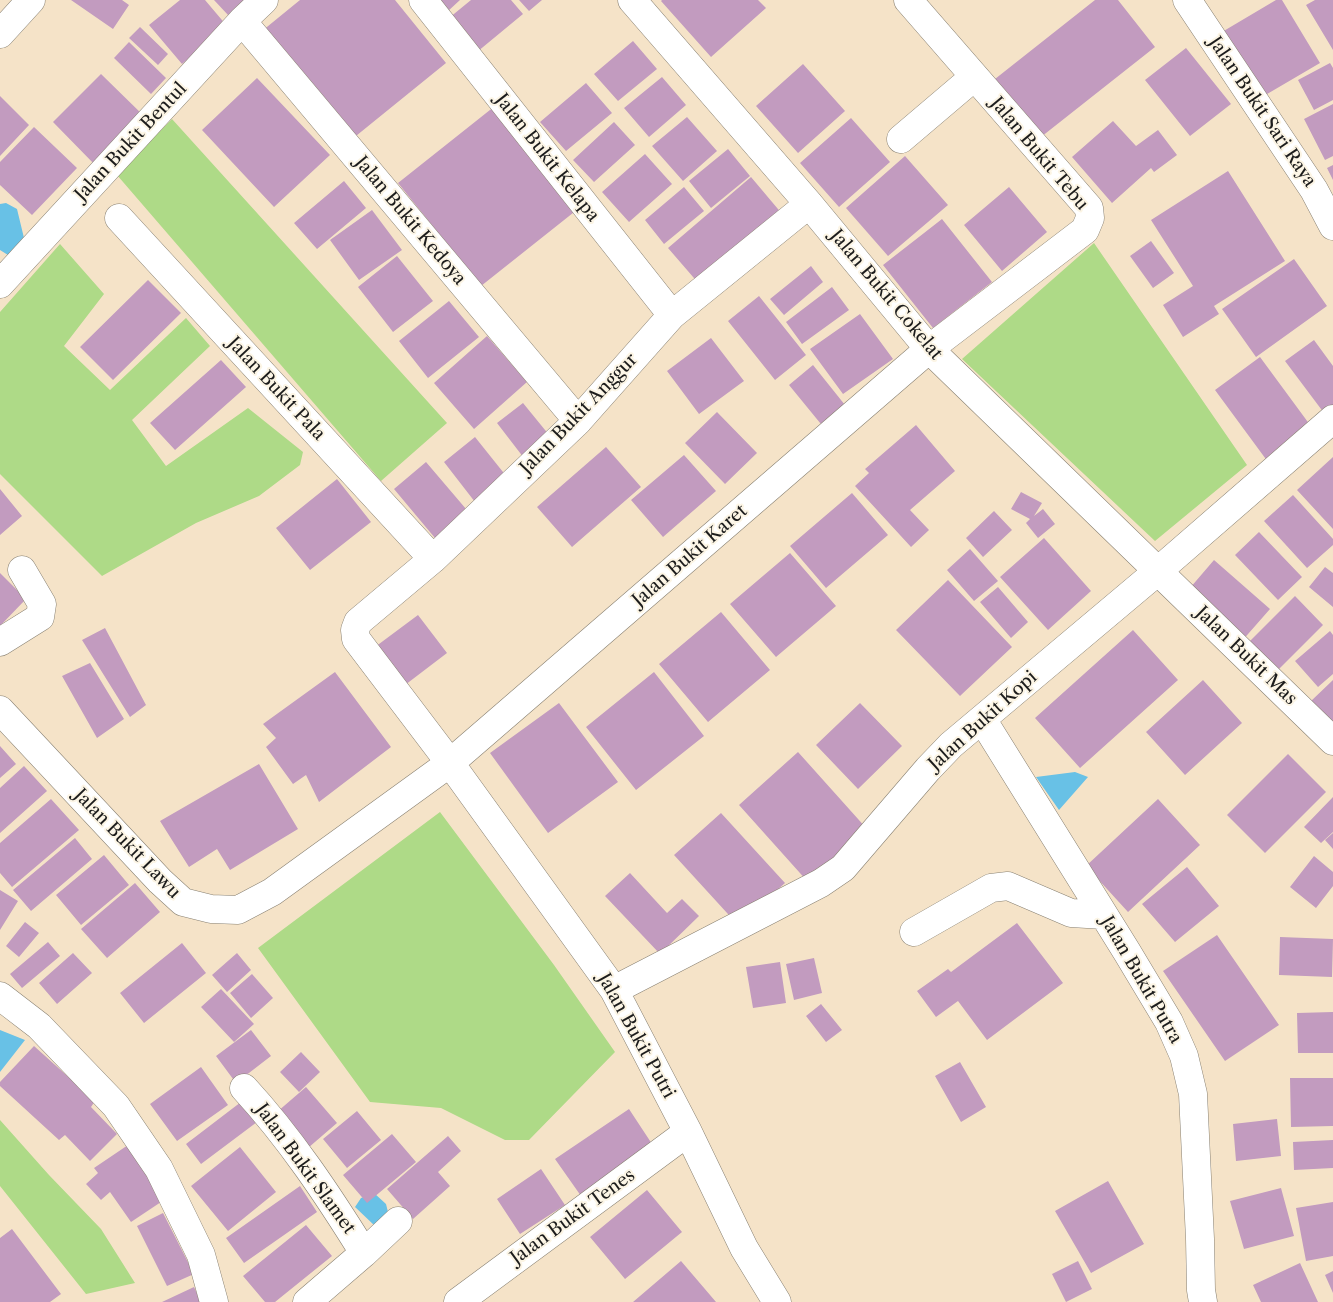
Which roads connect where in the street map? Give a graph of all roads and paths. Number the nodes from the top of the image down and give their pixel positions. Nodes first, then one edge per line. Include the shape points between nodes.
1 (31, 0) edge
2 (264, 0) edge
3 (423, 0) edge
4 (632, 0) edge
5 (908, 0) edge
6 (1188, 0) edge
7 (242, 21) junction
8 (0, 34) edge
9 (974, 77) junction
10 (901, 139) dead end
11 (809, 204) junction
12 (119, 218) dead end
13 (1333, 226) edge
14 (0, 284) edge
15 (672, 315) junction
16 (929, 349) junction
17 (1333, 418) edge
18 (578, 421) junction
19 (433, 559) junction
20 (22, 570) dead end
21 (1158, 571) junction
22 (355, 630) joint
23 (0, 642) edge
24 (0, 710) edge
25 (982, 719) junction
26 (1333, 741) edge
27 (450, 763) junction
28 (1104, 916) junction
29 (914, 932) dead end
30 (614, 990) junction
31 (0, 996) edge
32 (244, 1088) dead end
33 (688, 1132) junction
34 (398, 1221) dead end
35 (364, 1252) junction
36 (465, 1300) edge
37 (214, 1302) edge
38 (307, 1302) edge
39 (777, 1302) edge
40 (1203, 1302) edge

1 - 8 street
2 - 7 street, Jalan Bukit Bentul
3 - 15 street, Jalan Bukit Kelapa
4 - 11 street, Jalan Bukit Cokelat
5 - 9 street, Jalan Bukit Tebu
6 - 13 street, Jalan Bukit Sari Raya via 1314,190
7 - 14 street, Jalan Bukit Bentul
7 - 18 street, Jalan Bukit Kedoya
9 - 10 street
9 - 16 street, Jalan Bukit Tebu via 1089,208 1090,218 1085,230
11 - 15 street, Jalan Bukit Anggur
11 - 16 street, Jalan Bukit Cokelat
12 - 19 street, Jalan Bukit Pala
15 - 18 street, Jalan Bukit Anggur
16 - 21 street, Jalan Bukit Cokelat
16 - 27 street, Jalan Bukit Karet
17 - 21 street, Jalan Bukit Kopi
18 - 19 street, Jalan Bukit Anggur
19 - 22 street, Jalan Bukit Anggur via 358,622
20 - 23 street via 42,604 40,617
21 - 25 street, Jalan Bukit Kopi
21 - 26 street, Jalan Bukit Mas
22 - 27 street, Jalan Bukit Putri via 356,639
24 - 27 street, Jalan Bukit Lawu via 160,881 183,902 210,909 238,910 272,892
25 - 28 street, Jalan Bukit Putra
25 - 30 street, Jalan Bukit Kopi via 928,769 843,868 822,883
27 - 30 street, Jalan Bukit Putri
28 - 29 street via 1071,912 1008,886 991,888
28 - 40 street, Jalan Bukit Putra via 1169,1022 1184,1056 1193,1094
30 - 33 street, Jalan Bukit Putri
31 - 37 street via 39,1026 116,1106 159,1169 202,1255
32 - 35 street, Jalan Bukit Slamet via 268,1113
33 - 36 street, Jalan Bukit Tenes
33 - 39 street, Jalan Bukit Putri via 744,1248
34 - 35 street, Jalan Bukit Slamet
35 - 38 street, Jalan Bukit Slamet

